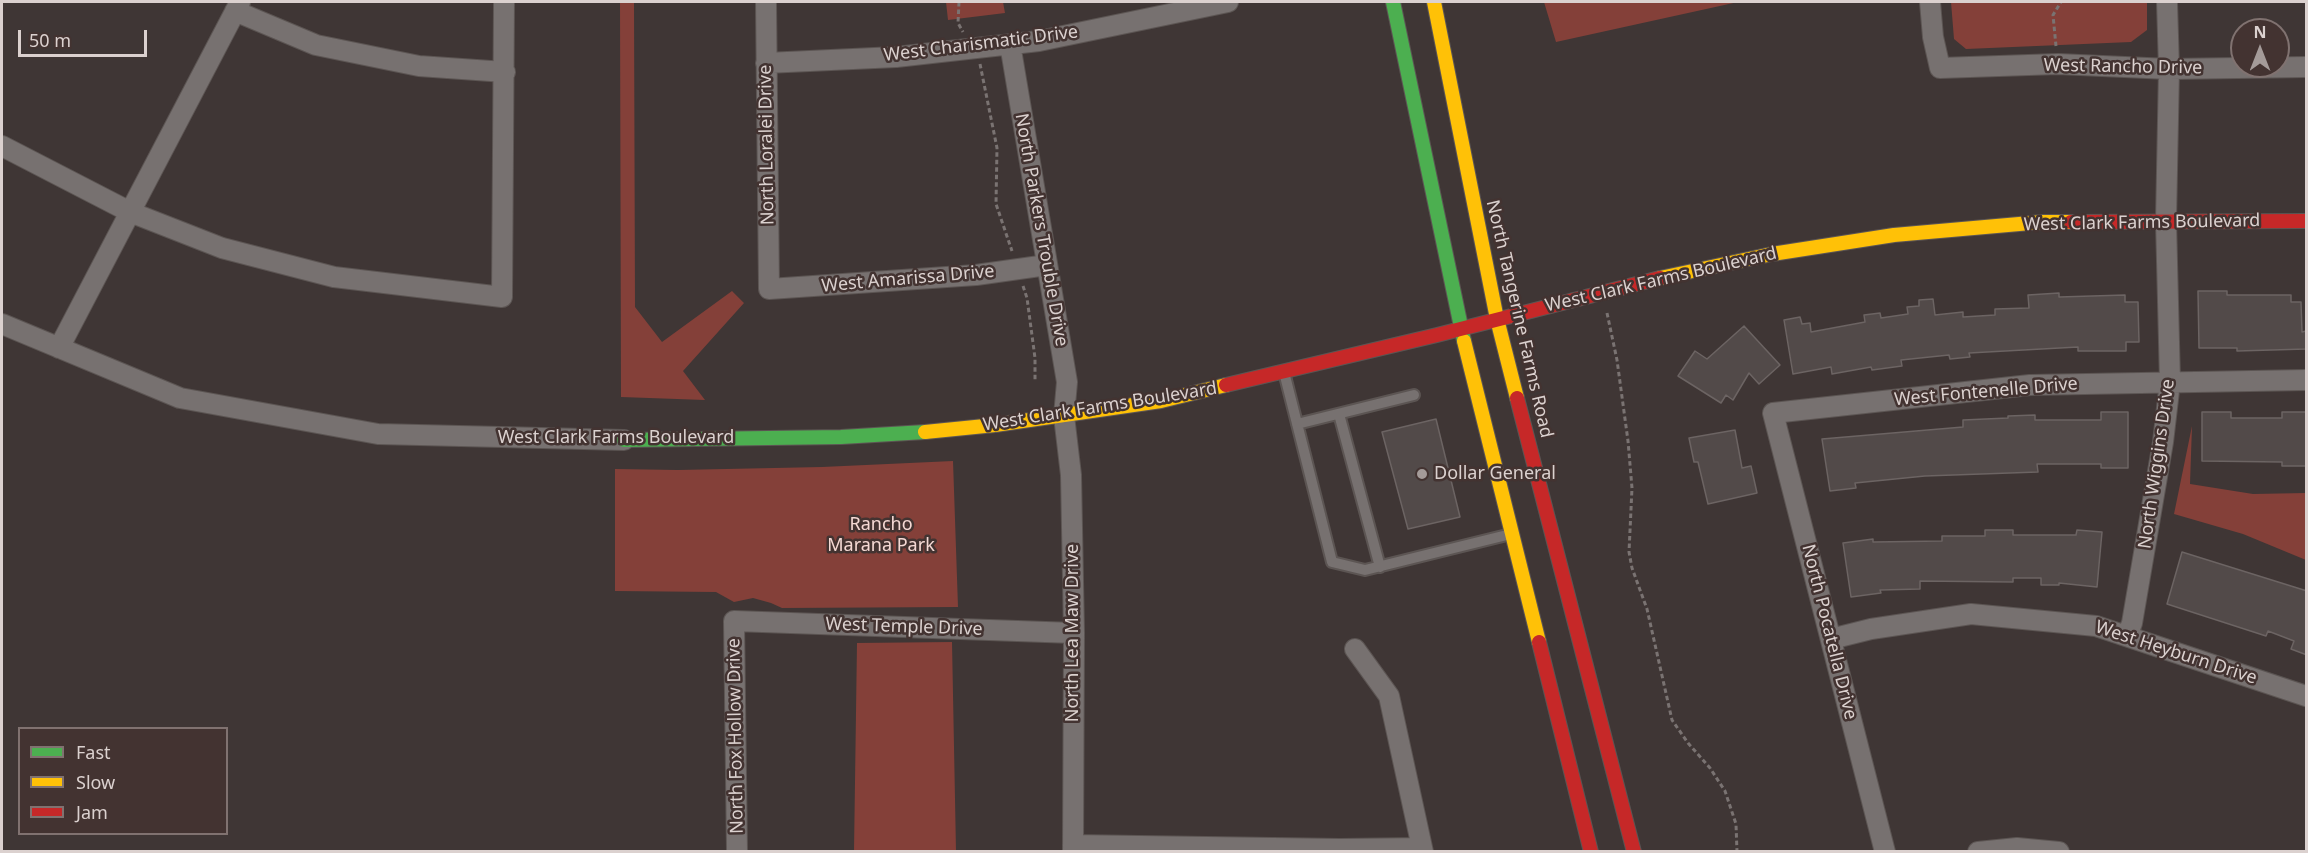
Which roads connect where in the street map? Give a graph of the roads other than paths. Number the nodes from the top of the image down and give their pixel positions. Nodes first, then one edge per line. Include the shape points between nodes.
1 (504, 2) edge
2 (766, 2) edge
3 (1228, 2) edge
4 (1393, 2) edge
5 (1434, 2) edge
6 (1930, 2) edge
7 (2167, 2) edge
8 (237, 6) edge
9 (1010, 44) junction
10 (766, 63) junction
11 (2307, 67) edge
12 (2169, 69) junction
13 (505, 72) junction
14 (2, 146) edge
15 (130, 212) junction
16 (2307, 220) edge
17 (2166, 221) junction
18 (1047, 265) junction
19 (769, 289) joint
20 (1497, 319) junction
21 (2, 324) edge
22 (1461, 329) junction
23 (59, 348) junction
24 (1284, 372) junction
25 (2307, 380) edge
26 (2170, 382) junction
27 (1414, 395) dead end
28 (1773, 413) joint
29 (1339, 414) junction
30 (1064, 416) junction
31 (1297, 424) junction
32 (624, 440) joint
33 (1512, 534) junction
34 (1380, 567) junction
35 (734, 621) joint
36 (1074, 633) junction
37 (2127, 636) junction
38 (1831, 639) junction
39 (1355, 649) dead end
40 (2307, 696) edge
41 (1073, 849) edge
42 (1423, 850) edge
43 (737, 852) edge
44 (1591, 852) edge
45 (1634, 852) edge
46 (1885, 852) edge
47 (1978, 852) edge
48 (2059, 852) edge

1 - 13 street
2 - 10 street, North Loralei Drive
3 - 9 street, West Charismatic Drive
4 - 22 street
5 - 20 street, North Tangerine Farms Road
6 - 12 street, West Rancho Drive via 1940,68 2058,64
7 - 12 street, North Wiggins Drive
8 - 13 street via 315,45 419,66
8 - 15 street
9 - 10 street, West Charismatic Drive via 896,57
9 - 18 street, North Parkers Trouble Drive
10 - 19 street, North Loralei Drive
11 - 12 street, West Rancho Drive
12 - 17 street, North Wiggins Drive
13 - 15 street via 502,297 334,277 222,248
14 - 15 street
15 - 23 street
16 - 17 street, West Clark Farms Boulevard
17 - 20 street, West Clark Farms Boulevard via 2042,222 1894,235 1772,254 1602,291
17 - 26 street, North Wiggins Drive
18 - 19 street, West Amarissa Drive via 976,275
18 - 30 street, North Parkers Trouble Drive via 1067,382
20 - 22 street, West Clark Farms Boulevard
20 - 45 street, North Tangerine Farms Road
21 - 23 street, West Clark Farms Boulevard
22 - 24 street, West Clark Farms Boulevard
22 - 33 street
23 - 32 street, West Clark Farms Boulevard via 180,398 378,435
24 - 30 street, West Clark Farms Boulevard via 1161,400
24 - 31 lane
25 - 26 street, West Fontenelle Drive
26 - 28 street, West Fontenelle Drive via 2030,385
26 - 37 street, North Wiggins Drive via 2146,544
27 - 29 lane
28 - 38 street, North Pocatella Drive
29 - 31 lane
29 - 34 lane
30 - 32 street, West Clark Farms Boulevard via 886,435
30 - 36 street, North Lea Maw Drive via 1071,475
31 - 34 lane via 1332,562 1365,570
33 - 34 lane
33 - 44 street
35 - 36 street, West Temple Drive
35 - 43 street, North Fox Hollow Drive
36 - 41 street, North Lea Maw Drive
37 - 38 street, West Heyburn Drive via 2096,626 1971,614
37 - 40 street, West Heyburn Drive
38 - 46 street, North Pocatella Drive
39 - 42 street via 1389,696
41 - 42 street
47 - 48 street via 2017,848

